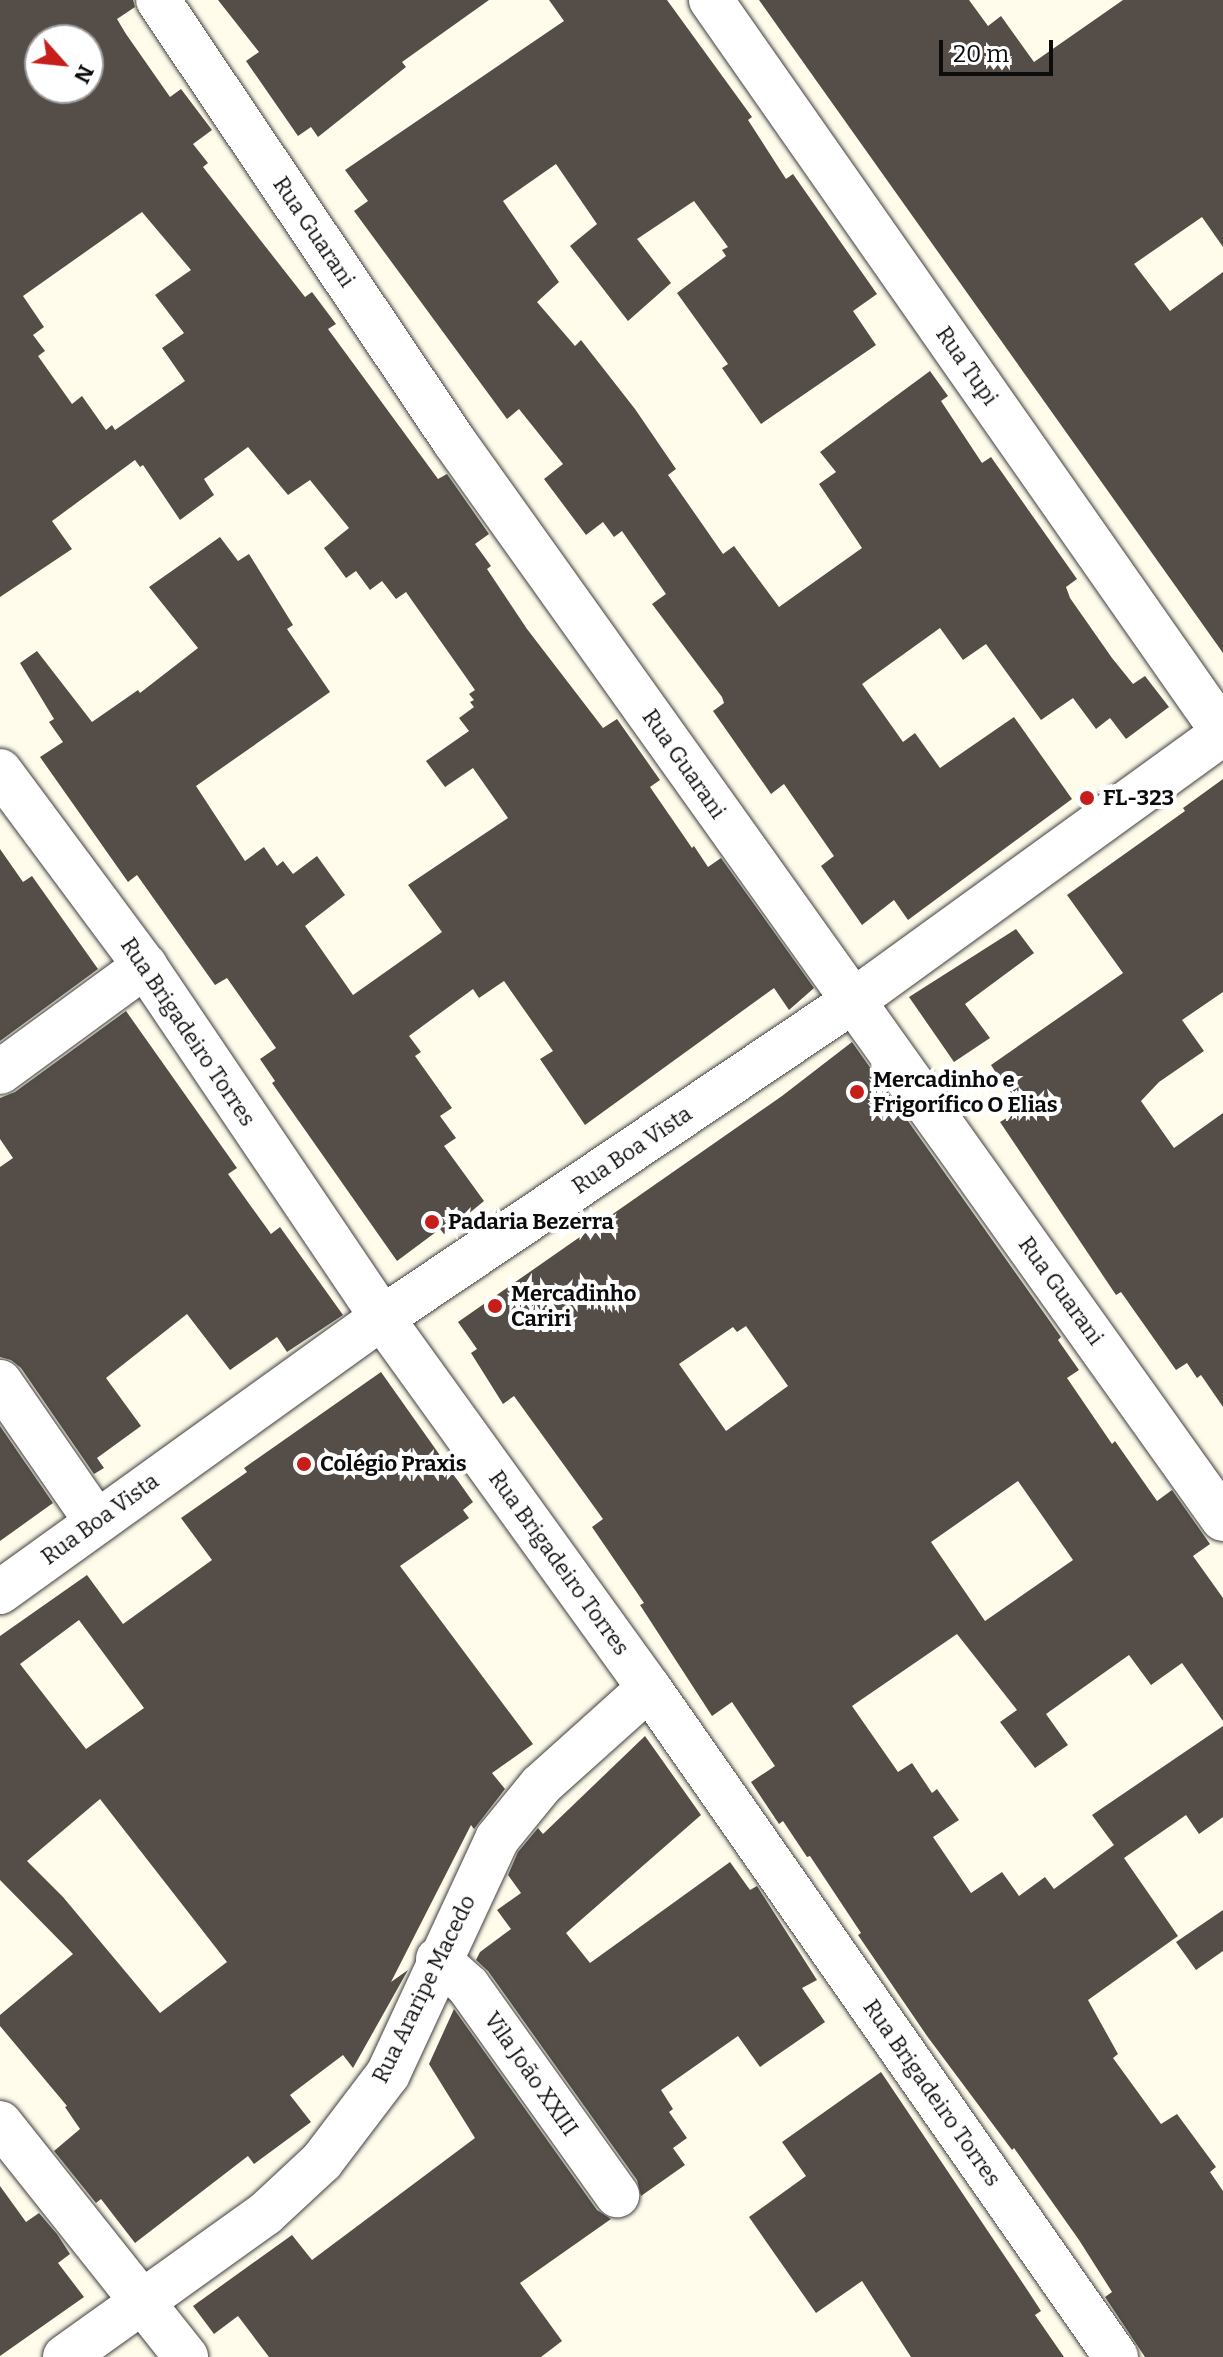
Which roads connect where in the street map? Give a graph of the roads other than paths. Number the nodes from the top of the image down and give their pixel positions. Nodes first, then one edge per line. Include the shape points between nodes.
1 (158, 0) edge
2 (711, 0) edge
3 (1223, 732) edge
4 (0, 771) edge
5 (145, 966) junction
6 (853, 1001) junction
7 (0, 1072) edge
8 (382, 1318) junction
9 (0, 1382) edge
10 (1223, 1519) edge
11 (96, 1521) junction
12 (0, 1592) edge
13 (649, 1688) junction
14 (438, 1959) junction
15 (0, 2123) edge
16 (617, 2195) dead end
17 (143, 2303) junction
18 (65, 2357) edge
19 (186, 2357) edge
20 (1116, 2357) edge

1 - 6 street, Rua Guarani via 454,441
2 - 3 street, Rua Tupi
3 - 6 street, Rua Boa Vista
4 - 5 street, Rua Brigadeiro Torres
5 - 7 street
5 - 8 street, Rua Brigadeiro Torres
6 - 8 street, Rua Boa Vista
6 - 10 street, Rua Guarani
8 - 11 street, Rua Boa Vista
8 - 13 street, Rua Brigadeiro Torres
9 - 11 street
11 - 12 street, Rua Boa Vista
13 - 14 street, Rua Araripe Macedo via 541,1785 497,1839
13 - 20 street, Rua Brigadeiro Torres
14 - 16 street, Vila João XXIII via 468,1986
14 - 17 street, Rua Araripe Macedo via 388,2074 322,2161 265,2214
15 - 17 street
17 - 18 street, Rua Araripe Macedo
17 - 19 street

